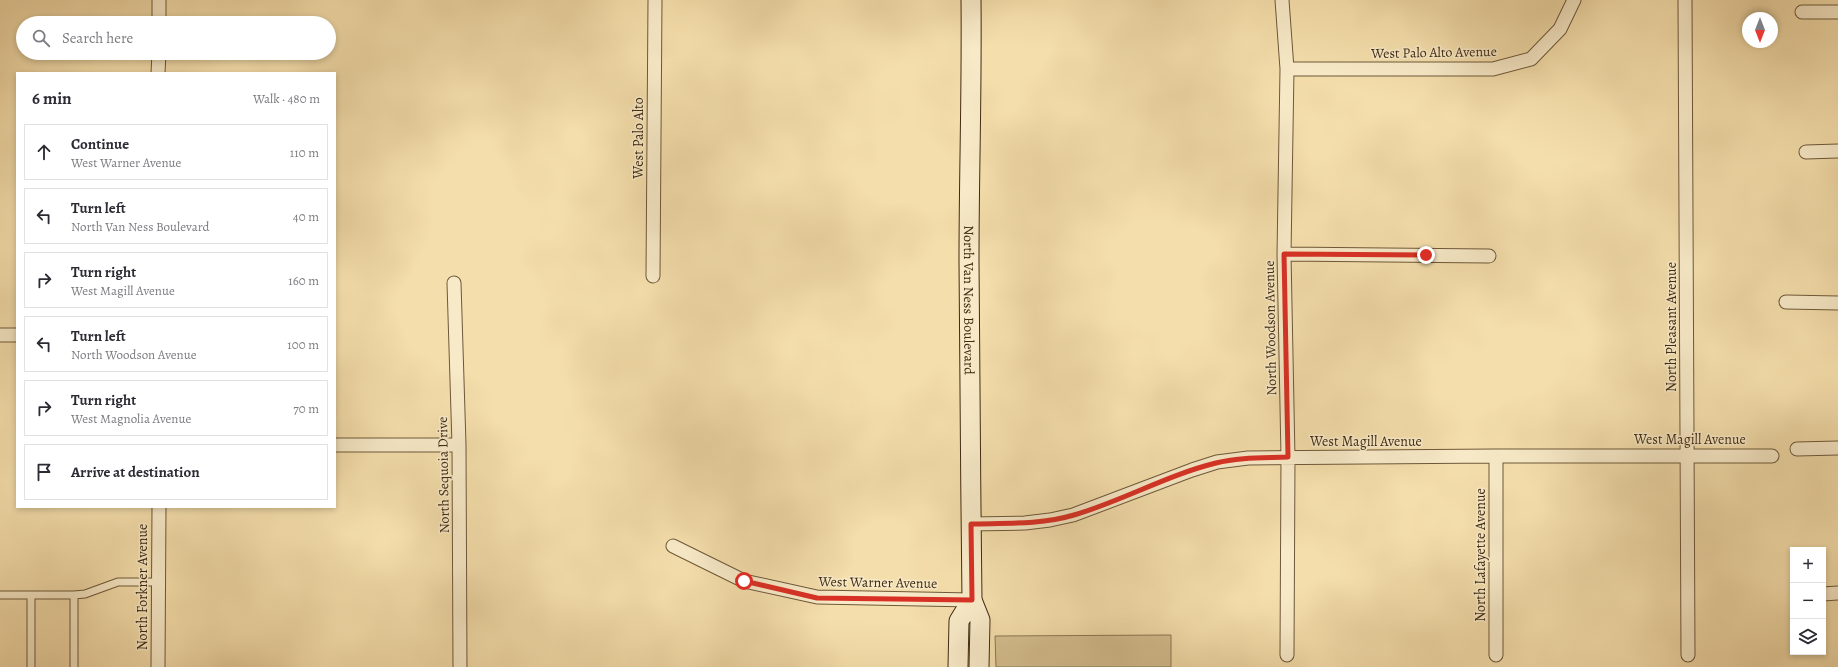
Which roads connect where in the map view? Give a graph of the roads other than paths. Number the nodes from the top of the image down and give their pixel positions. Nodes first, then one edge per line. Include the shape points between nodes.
1 (159, 0) edge
2 (655, 0) edge
3 (971, 0) edge
4 (1282, 0) edge
5 (1574, 0) edge
6 (1685, 0) edge
7 (1802, 12) dead end
8 (1838, 12) edge
9 (159, 16) edge
10 (158, 60) edge
11 (1287, 69) junction
12 (158, 72) edge
13 (1838, 151) edge
14 (1806, 152) dead end
15 (1284, 254) junction
16 (1488, 256) dead end
17 (653, 276) dead end
18 (454, 283) dead end
19 (1786, 302) dead end
20 (1838, 303) edge
21 (0, 335) edge
22 (16, 335) edge
23 (336, 445) edge
24 (460, 445) junction
25 (1838, 448) edge
26 (1797, 449) dead end
27 (1688, 455) junction
28 (1496, 456) junction
29 (1772, 456) dead end
30 (1288, 457) junction
31 (159, 508) edge
32 (971, 524) junction
33 (673, 546) dead end
34 (157, 582) junction
35 (1838, 593) edge
36 (1826, 594) edge
37 (0, 595) edge
38 (31, 595) junction
39 (74, 595) junction
40 (972, 600) junction
41 (1287, 655) dead end
42 (1496, 655) dead end
43 (1688, 655) dead end
44 (31, 667) edge
45 (74, 667) edge
46 (158, 667) edge
47 (460, 667) edge
48 (958, 667) edge
49 (979, 667) edge

1 - 9 street
2 - 17 street, West Palo Alto
3 - 32 street, North Van Ness Boulevard
4 - 11 street, North Woodson Avenue
5 - 11 street, West Palo Alto Avenue via 1560,29 1531,59 1493,69
6 - 27 street, North Pleasant Avenue
7 - 8 street
10 - 12 street
11 - 15 street, North Woodson Avenue
13 - 14 street
15 - 16 street
15 - 30 street, North Woodson Avenue
18 - 24 street, North Sequoia Drive
19 - 20 street
21 - 22 street
23 - 24 street
24 - 47 street, North Sequoia Drive
25 - 26 street
27 - 28 street, West Magill Avenue
27 - 29 street, West Magill Avenue
27 - 43 street, North Pleasant Avenue
28 - 30 street, West Magill Avenue
28 - 42 street, North Lafayette Avenue
30 - 32 street, West Magill Avenue via 1217,462 1101,506 1050,520
30 - 41 street, North Woodson Avenue
31 - 34 street, North Forkner Avenue
32 - 40 street, North Van Ness Boulevard
33 - 40 street, West Warner Avenue via 744,581 817,598
34 - 39 lane via 118,582 85,594
34 - 46 street, North Forkner Avenue
35 - 36 street
37 - 38 lane
38 - 39 lane
38 - 44 lane
39 - 45 lane
40 - 48 street via 958,620
40 - 49 street, North Van Ness Boulevard via 980,620

